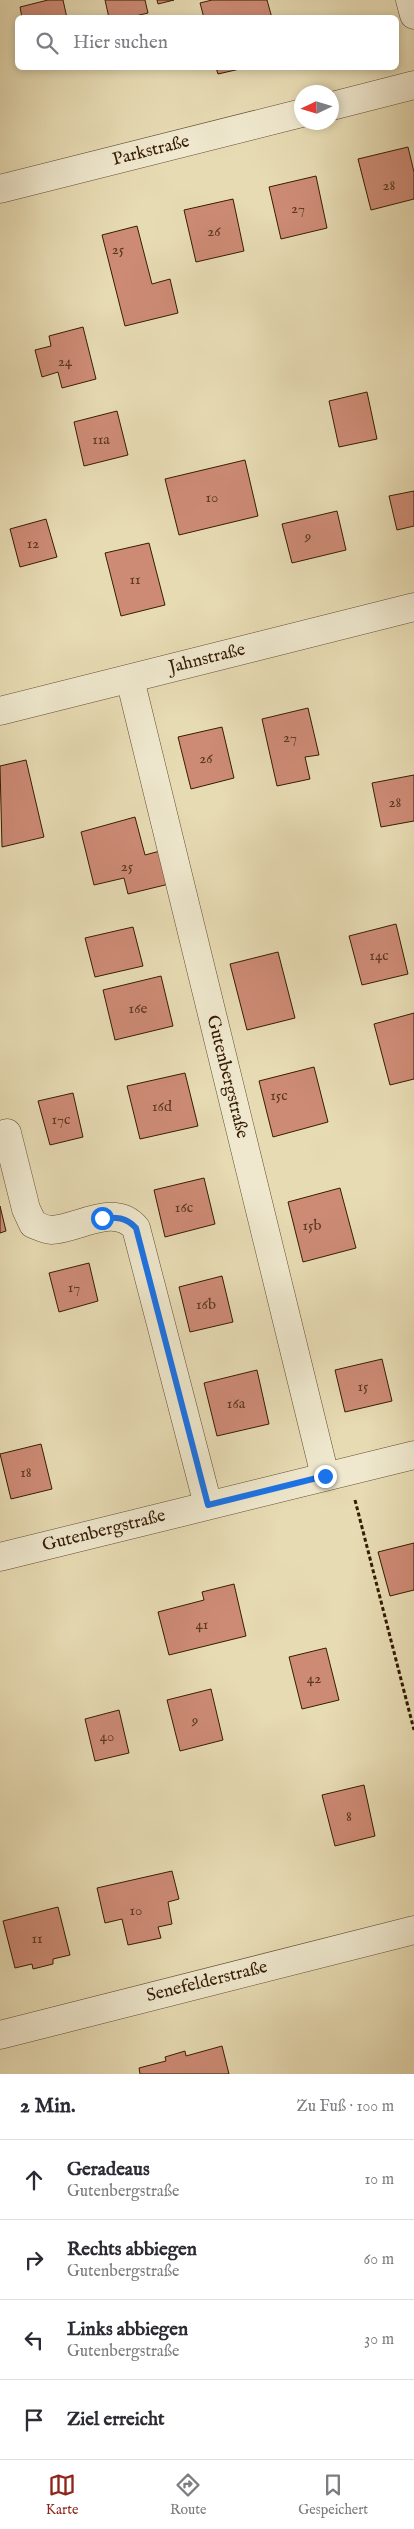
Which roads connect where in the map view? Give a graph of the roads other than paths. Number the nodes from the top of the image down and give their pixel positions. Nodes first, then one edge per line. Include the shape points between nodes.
1 (410, 0) edge
2 (414, 15) edge
3 (414, 85) edge
4 (339, 104) edge
5 (294, 115) edge
6 (0, 189) edge
7 (414, 607) edge
8 (130, 678) junction
9 (0, 711) edge
10 (7, 1133) dead end
11 (414, 1455) edge
12 (336, 1474) junction
13 (208, 1505) junction
14 (0, 1557) edge
15 (414, 1930) edge
16 (0, 2035) edge

1 - 2 street
3 - 4 street
5 - 6 street, Parkstraße
7 - 8 street, Jahnstraße
8 - 9 street, Jahnstraße
8 - 12 street, Gutenbergstraße
10 - 13 street via 26,1209 33,1224 50,1230 115,1217 129,1220 136,1228
11 - 12 street, Gutenbergstraße
12 - 13 street, Gutenbergstraße
13 - 14 street, Gutenbergstraße
15 - 16 street, Senefelderstraße

